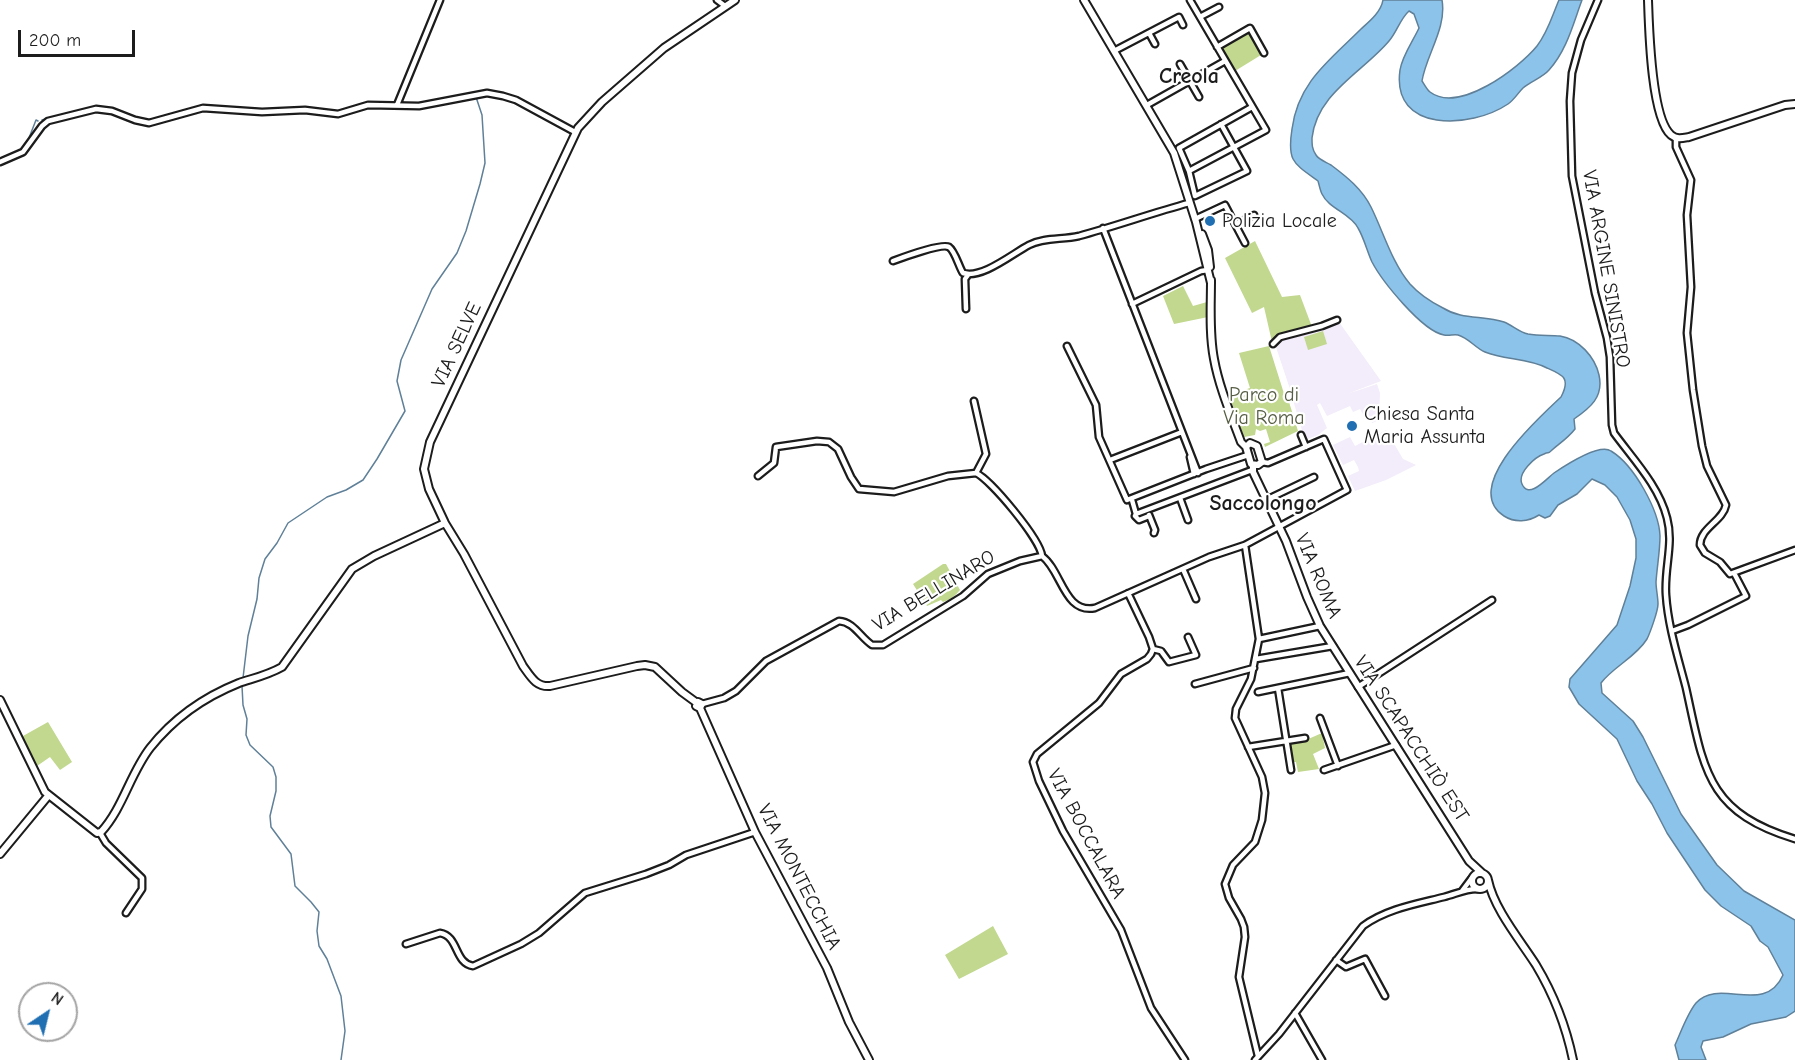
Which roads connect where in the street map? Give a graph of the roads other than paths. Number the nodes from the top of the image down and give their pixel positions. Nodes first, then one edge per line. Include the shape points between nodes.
1 (440, 0) edge
2 (717, 0) edge
3 (735, 0) edge
4 (1084, 0) edge
5 (1190, 0) edge
6 (1599, 0) edge
7 (1648, 0) edge
8 (725, 6) junction
9 (1219, 7) dead end
10 (1200, 17) junction
11 (1183, 25) dead end
12 (1149, 33) junction
13 (1155, 45) dead end
14 (1217, 47) junction
15 (1114, 51) junction
16 (1264, 53) dead end
17 (1226, 61) junction
18 (1180, 64) dead end
19 (1190, 81) junction
20 (1199, 97) dead end
21 (1795, 104) edge
22 (397, 105) junction
23 (1147, 105) junction
24 (1252, 107) junction
25 (1221, 124) junction
26 (576, 132) junction
27 (1676, 138) junction
28 (1235, 148) junction
29 (1181, 161) junction
30 (0, 162) edge
31 (1189, 171) junction
32 (1189, 186) junction
33 (1190, 203) junction
34 (1254, 215) dead end
35 (1195, 220) junction
36 (1236, 224) junction
37 (1103, 228) junction
38 (1245, 243) dead end
39 (893, 261) dead end
40 (1208, 270) junction
41 (968, 275) junction
42 (1211, 282) junction
43 (1132, 304) junction
44 (966, 309) dead end
45 (1337, 320) dead end
46 (1273, 344) dead end
47 (1067, 346) dead end
48 (974, 401) dead end
49 (1182, 432) junction
50 (1301, 435) dead end
51 (1246, 447) junction
52 (1306, 447) junction
53 (1190, 455) junction
54 (1246, 456) junction
55 (1110, 460) junction
56 (1262, 462) junction
57 (1196, 466) junction
58 (1252, 468) junction
59 (1206, 469) junction
60 (976, 473) junction
61 (1196, 473) junction
62 (758, 477) dead end
63 (1314, 477) dead end
64 (1180, 498) junction
65 (1132, 500) junction
66 (1266, 500) junction
67 (1147, 510) junction
68 (1137, 514) junction
69 (1149, 516) junction
70 (1188, 520) dead end
71 (445, 524) junction
72 (1279, 526) junction
73 (1154, 532) dead end
74 (1245, 545) junction
75 (1795, 550) edge
76 (1042, 556) junction
77 (1182, 569) junction
78 (1734, 573) junction
79 (1128, 593) junction
80 (1196, 598) dead end
81 (1492, 600) dead end
82 (1320, 626) junction
83 (1672, 631) junction
84 (1326, 635) joint
85 (1188, 637) dead end
86 (1259, 639) junction
87 (1333, 646) junction
88 (1152, 649) junction
89 (1256, 659) junction
90 (1254, 668) junction
91 (1350, 673) junction
92 (1195, 684) dead end
93 (1358, 687) junction
94 (1278, 688) junction
95 (1258, 692) dead end
96 (0, 700) edge
97 (700, 705) junction
98 (1320, 718) dead end
99 (1305, 738) dead end
100 (1287, 740) junction
101 (1396, 746) junction
102 (1248, 747) junction
103 (1338, 766) junction
104 (1291, 770) dead end
105 (1324, 770) dead end
106 (48, 796) junction
107 (755, 832) junction
108 (100, 833) junction
109 (1795, 839) edge
110 (0, 854) edge
111 (1469, 861) junction
112 (1482, 873) junction
113 (1472, 878) junction
114 (1488, 880) junction
115 (1478, 889) junction
116 (1462, 891) junction
117 (1495, 901) junction
118 (126, 913) dead end
119 (406, 944) dead end
120 (1336, 960) junction
121 (1386, 996) dead end
122 (1295, 1013) junction
123 (1257, 1058) edge
124 (869, 1060) edge
125 (1185, 1060) edge
126 (1322, 1060) edge
127 (1573, 1060) edge

1 - 22 street
2 - 8 street
3 - 8 street, VIA SELVE
4 - 15 street
5 - 10 street
6 - 83 street, VIA ARGINE SINISTRO via 1581,40 1572,73 1573,192 1607,338 1614,433 1652,486 1667,518 1671,544 1665,583
7 - 27 street via 1658,109 1669,133
8 - 26 street, VIA SELVE via 644,64
9 - 10 street
10 - 14 street
11 - 12 street via 1179,17
12 - 13 street
12 - 15 street
14 - 16 street via 1250,28
14 - 17 street
15 - 23 street
17 - 19 street
17 - 24 street
18 - 19 street
19 - 20 street
19 - 23 street
21 - 27 street
22 - 26 street via 419,106 479,93 496,94 516,100
22 - 30 street via 368,105 338,114 203,108 149,123 96,109 48,121 22,152
23 - 29 street
24 - 25 street
24 - 28 street via 1266,130
25 - 28 street
25 - 29 street via 1179,148
26 - 71 street, VIA SELVE via 428,449 424,469
27 - 78 street via 1676,147 1692,180 1687,215 1692,300 1688,333 1693,390 1707,466 1726,505 1702,535 1700,545 1728,573
28 - 31 street
28 - 32 street via 1247,171 1196,196
29 - 31 street
29 - 32 street
31 - 32 street
32 - 33 street
33 - 35 street
33 - 37 street
34 - 36 street
35 - 36 street via 1226,205
35 - 40 street
35 - 42 street via 1208,250
36 - 38 street
37 - 41 street via 1077,237 1041,240
37 - 43 street
39 - 41 street via 945,246
40 - 42 street
40 - 43 street
41 - 44 street
42 - 51 street via 1215,367
43 - 49 street
45 - 46 street via 1280,337
47 - 55 street via 1096,405 1099,437
48 - 60 street via 986,453
49 - 53 street
49 - 55 street
50 - 52 street
51 - 54 street, VIA ROMA
51 - 56 street via 1256,444
52 - 56 street
52 - 72 street via 1324,439 1347,490
53 - 57 street
53 - 61 street
54 - 58 street, VIA ROMA
54 - 59 street
55 - 65 street via 1125,498
56 - 58 street
57 - 59 street
57 - 61 street
58 - 64 street
58 - 66 street, VIA ROMA
59 - 61 street
60 - 62 street via 948,476 894,492 859,489 838,449 825,441 776,447 774,463
60 - 76 street via 990,483 1017,515
61 - 65 street
63 - 66 street
64 - 67 street
64 - 70 street
65 - 68 street
66 - 72 street, VIA ROMA
67 - 68 street
67 - 69 street
68 - 69 street via 1137,520
69 - 73 street
71 - 97 street via 523,666 538,685 558,685 650,665
71 - 108 street via 359,563 287,662 272,673 243,682 188,711 144,757
72 - 74 street
72 - 82 street, VIA ROMA
74 - 77 street
74 - 86 street
75 - 78 street
76 - 79 street via 1077,606 1095,608
76 - 97 street, VIA BELLINARO via 988,574 963,596 883,645 872,645 848,623 834,623 766,661 736,691
77 - 79 street
77 - 80 street
78 - 83 street via 1746,596
79 - 88 street
81 - 93 street
82 - 84 street, VIA ROMA
82 - 86 street
83 - 109 street, VIA ARGINE SINISTRO via 1700,751 1717,790 1749,820
84 - 87 street, VIA SCAPACCHIÒ EST
85 - 88 street via 1196,655 1169,663 1161,651
86 - 89 street
87 - 89 street
87 - 91 street, VIA SCAPACCHIÒ EST
88 - 125 street, VIA BOCCALARA via 1147,659 1121,674 1099,703 1037,754 1033,762 1063,831 1121,930 1151,1008
89 - 90 street
90 - 92 street
90 - 102 street via 1234,715
91 - 93 street, VIA SCAPACCHIÒ EST
91 - 94 street
93 - 101 street, VIA SCAPACCHIÒ EST
94 - 95 street
94 - 100 street
96 - 106 street
97 - 107 street, VIA MONTECCHIA
98 - 103 street
99 - 100 street
100 - 102 street
100 - 104 street
101 - 103 street
101 - 111 street, VIA SCAPACCHIÒ EST
102 - 123 street via 1262,777 1266,799 1255,842 1233,865 1225,884 1244,927 1239,977
103 - 105 street
106 - 108 street
106 - 110 street
107 - 119 street via 585,893 539,933 473,966 461,961 445,934
107 - 124 street, VIA MONTECCHIA via 827,968
108 - 118 street via 142,878 142,889
111 - 112 street, VIA SCAPACCHIÒ EST
111 - 113 street, VIA SCAPACCHIÒ EST
112 - 113 street
112 - 114 street, VIA SCAPACCHIÒ EST
113 - 115 street, VIA SCAPACCHIÒ EST
113 - 116 street
114 - 115 street via 1486,887
114 - 117 street, VIA SCAPACCHIÒ EST
115 - 116 street
115 - 117 street, VIA SCAPACCHIÒ EST
116 - 120 street via 1370,921
117 - 127 street, VIA SCAPACCHIÒ EST via 1552,995
120 - 121 street via 1346,967 1365,959
120 - 122 street
122 - 123 street
122 - 126 street

